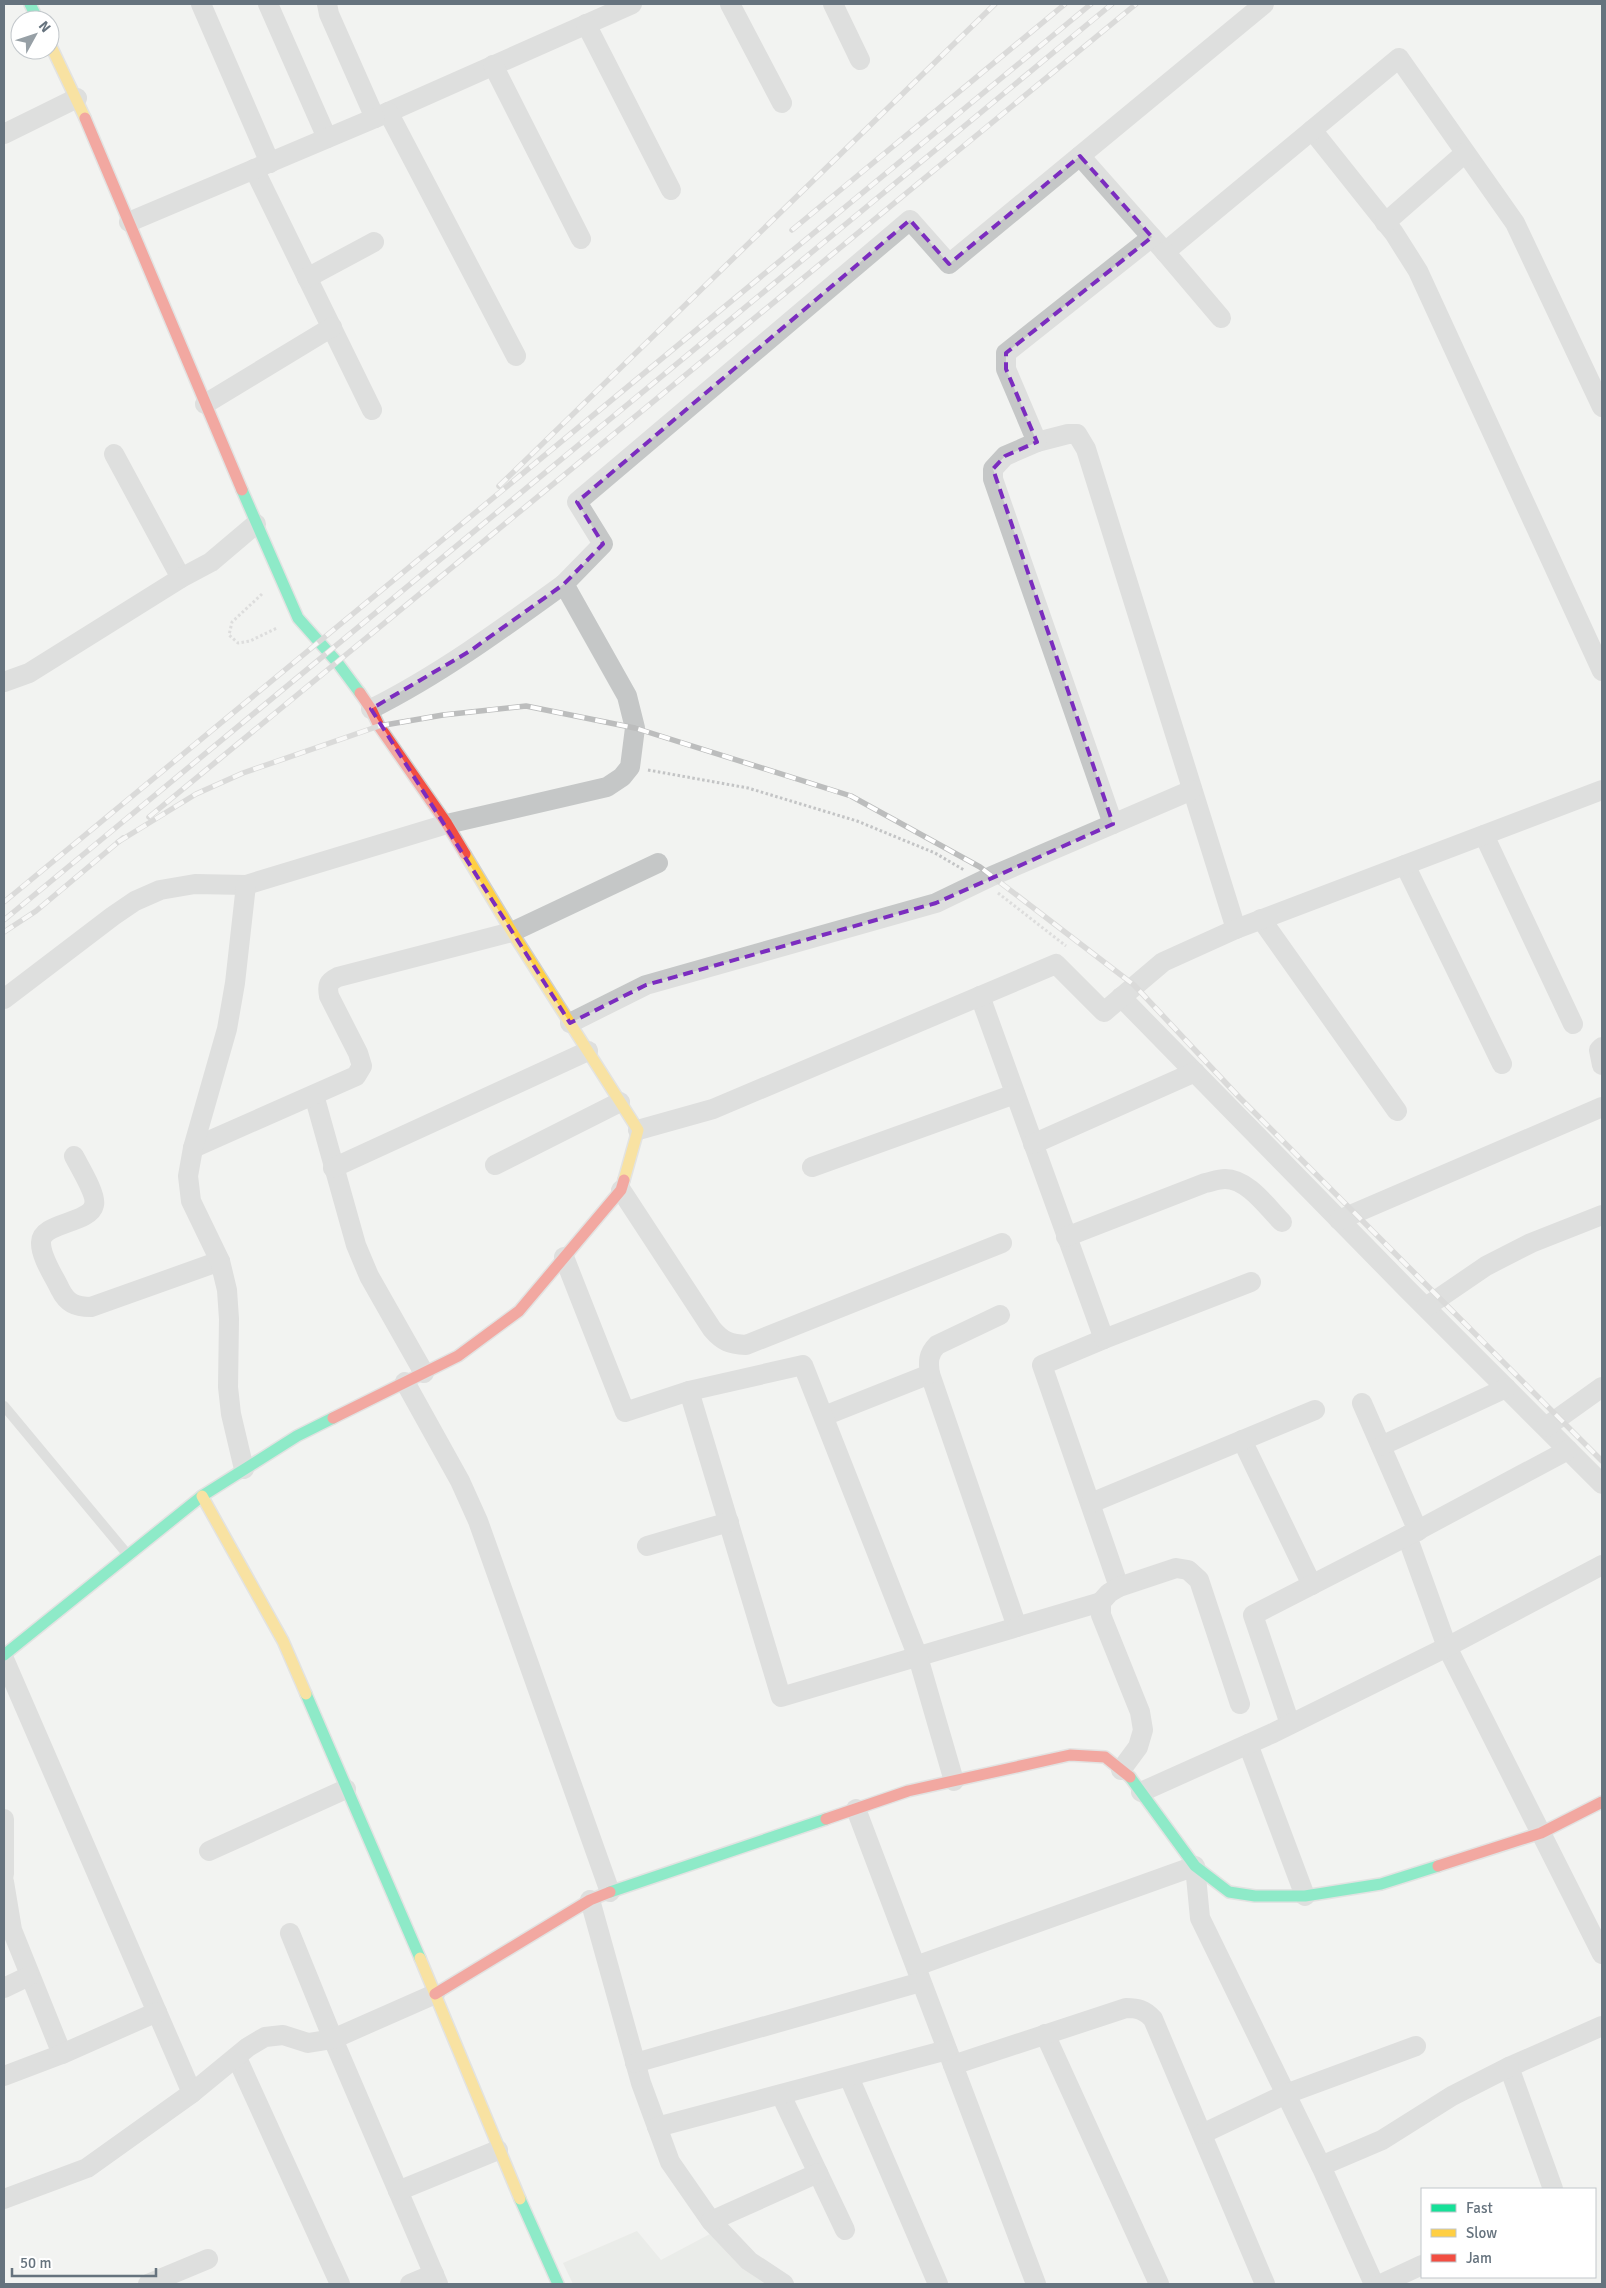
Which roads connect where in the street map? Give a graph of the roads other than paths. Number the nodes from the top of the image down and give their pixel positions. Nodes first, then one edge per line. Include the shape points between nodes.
1 (201, 4) edge
2 (268, 4) edge
3 (326, 4) edge
4 (632, 4) edge
5 (730, 4) edge
6 (833, 4) edge
7 (1264, 4) edge
8 (586, 24) junction
9 (58, 60) edge
10 (860, 60) dead end
11 (493, 65) junction
12 (77, 98) junction
13 (782, 103) dead end
14 (381, 115) junction
15 (1312, 130) junction
16 (4, 134) edge
17 (327, 138) junction
18 (1465, 153) junction
19 (1080, 156) junction
20 (262, 166) junction
21 (671, 190) dead end
22 (129, 222) junction
23 (1385, 223) junction
24 (581, 239) dead end
25 (374, 242) dead end
26 (1159, 245) junction
27 (308, 278) junction
28 (1222, 318) dead end
29 (332, 327) junction
30 (516, 356) dead end
31 (205, 404) junction
32 (1602, 407) edge
33 (372, 410) dead end
34 (1037, 442) junction
35 (114, 454) dead end
36 (256, 524) junction
37 (181, 578) junction
38 (564, 584) junction
39 (1602, 671) edge
40 (4, 682) edge
41 (371, 709) junction
42 (1192, 790) junction
43 (1602, 790) edge
44 (447, 824) junction
45 (1112, 824) junction
46 (1484, 835) junction
47 (658, 863) dead end
48 (1405, 865) junction
49 (246, 885) junction
50 (1261, 919) junction
51 (1236, 929) junction
52 (512, 932) junction
53 (980, 996) junction
54 (1121, 997) junction
55 (4, 999) edge
56 (570, 1024) junction
57 (1573, 1024) dead end
58 (1602, 1047) edge
59 (588, 1051) junction
60 (1502, 1064) dead end
61 (1602, 1065) edge
62 (1195, 1072) junction
63 (1015, 1094) junction
64 (314, 1095) junction
65 (620, 1102) junction
66 (1602, 1107) edge
67 (1397, 1111) dead end
68 (638, 1130) junction
69 (1033, 1144) junction
70 (193, 1148) junction
71 (74, 1156) dead end
72 (495, 1165) dead end
73 (812, 1167) dead end
74 (333, 1168) junction
75 (621, 1190) junction
76 (1602, 1216) edge
77 (1339, 1220) junction
78 (1282, 1222) dead end
79 (1066, 1237) junction
80 (1002, 1243) dead end
81 (564, 1257) junction
82 (220, 1261) junction
83 (1251, 1282) dead end
84 (1426, 1308) junction
85 (1000, 1315) dead end
86 (1104, 1339) junction
87 (424, 1373) junction
88 (930, 1374) junction
89 (405, 1382) junction
90 (1602, 1387) edge
91 (1506, 1388) junction
92 (690, 1392) junction
93 (1362, 1403) dead end
94 (4, 1406) edge
95 (1315, 1410) dead end
96 (824, 1416) junction
97 (1546, 1427) junction
98 (1242, 1440) junction
99 (1381, 1446) junction
100 (1568, 1450) junction
101 (244, 1469) junction
102 (1602, 1484) edge
103 (202, 1496) junction
104 (1090, 1503) junction
105 (728, 1522) junction
106 (1412, 1534) junction
107 (647, 1546) dead end
108 (128, 1555) junction
109 (1601, 1568) edge
110 (1312, 1585) junction
111 (1119, 1587) junction
112 (1100, 1602) junction
113 (1017, 1627) junction
114 (1446, 1647) junction
115 (4, 1655) edge
116 (918, 1657) junction
117 (4, 1659) edge
118 (1240, 1704) dead end
119 (1290, 1724) junction
120 (1248, 1744) junction
121 (1121, 1770) junction
122 (954, 1781) junction
123 (346, 1789) junction
124 (1141, 1792) junction
125 (1602, 1802) edge
126 (856, 1809) junction
127 (4, 1819) edge
128 (1540, 1833) junction
129 (209, 1851) dead end
130 (1194, 1866) junction
131 (4, 1874) edge
132 (4, 1882) edge
133 (610, 1892) junction
134 (1305, 1896) junction
135 (590, 1900) junction
136 (290, 1933) dead end
137 (1602, 1954) edge
138 (918, 1974) junction
139 (29, 1976) junction
140 (4, 1988) edge
141 (435, 1994) junction
142 (156, 2012) junction
143 (1602, 2026) edge
144 (1045, 2034) junction
145 (333, 2039) junction
146 (1416, 2046) dead end
147 (62, 2054) junction
148 (237, 2058) junction
149 (950, 2058) junction
150 (635, 2063) junction
151 (1509, 2067) junction
152 (4, 2076) edge
153 (849, 2077) junction
154 (192, 2094) junction
155 (781, 2094) junction
156 (1286, 2094) junction
157 (657, 2128) junction
158 (1202, 2134) junction
159 (498, 2150) junction
160 (1322, 2166) junction
161 (818, 2173) junction
162 (1553, 2188) edge
163 (398, 2192) junction
164 (4, 2199) edge
165 (711, 2221) junction
166 (845, 2230) dead end
167 (208, 2259) dead end
168 (1421, 2265) edge
169 (436, 2279) edge
170 (148, 2284) edge
171 (340, 2284) edge
172 (410, 2284) edge
173 (558, 2284) edge
174 (784, 2284) edge
175 (938, 2284) edge
176 (1036, 2284) edge
177 (1159, 2284) edge
178 (1265, 2284) edge
179 (1374, 2284) edge
180 (1382, 2284) edge

1 - 20 street
2 - 17 street
3 - 14 street
4 - 8 street
5 - 13 street
6 - 10 street
7 - 19 street
8 - 11 street
8 - 21 street
9 - 12 street
11 - 14 street
11 - 24 street
12 - 16 street
12 - 22 street
14 - 17 street
14 - 30 street
15 - 18 street via 1399,58
15 - 23 street
15 - 26 street
17 - 20 street
18 - 23 street
18 - 32 street via 1515,223
19 - 26 street
19 - 38 street via 949,264 910,220 577,502 603,544
20 - 22 street
20 - 27 street
22 - 31 street
23 - 39 street via 1418,271
25 - 27 street
26 - 28 street
26 - 34 street via 1006,352 1006,369
27 - 29 street
29 - 31 street
29 - 33 street
31 - 36 street
34 - 42 street via 1077,434 1086,450
34 - 45 street via 998,461 993,469 993,479
35 - 37 street
36 - 37 street via 211,562
36 - 41 street via 298,618 333,657
37 - 40 street via 29,673
38 - 41 street via 470,650
38 - 44 street via 627,696 636,728 630,767 607,787
41 - 44 street via 379,726
42 - 45 street
42 - 51 street
43 - 46 street
44 - 49 street
44 - 52 street
45 - 56 street via 936,903 646,985
46 - 48 street
46 - 57 street
47 - 52 street
48 - 50 street
48 - 60 street
49 - 55 street via 195,884 160,890 135,901
49 - 70 street via 227,1029
50 - 51 street
50 - 67 street
51 - 54 street via 1163,962
52 - 56 street
52 - 64 street via 330,981 327,986 329,996 362,1066 356,1076
53 - 54 street via 1056,964 1104,1012
53 - 63 street
53 - 68 street via 713,1109
54 - 62 street
56 - 59 street
58 - 61 street via 1599,1050
59 - 65 street
59 - 74 street
62 - 69 street
62 - 77 street
63 - 69 street
63 - 73 street
64 - 70 street
64 - 74 street
65 - 68 street
65 - 72 street
66 - 77 street
68 - 75 street
69 - 79 street
70 - 82 street via 188,1176 192,1201
71 - 82 street via 93,1195 93,1209 52,1229 40,1242 42,1252 70,1304 91,1307
74 - 87 street via 348,1224 369,1276
75 - 80 street via 712,1329 722,1341 732,1344 746,1345
75 - 81 street
76 - 84 street via 1531,1243 1486,1266
77 - 84 street
78 - 79 street via 1250,1190 1225,1179 1205,1183
79 - 86 street
81 - 87 street via 519,1312 458,1356
81 - 92 street via 625,1412
82 - 101 street via 228,1300 231,1414
83 - 86 street
84 - 91 street
85 - 88 street via 937,1345 928,1362
86 - 104 street via 1042,1365
87 - 89 street
88 - 96 street
88 - 113 street
89 - 101 street via 297,1436
89 - 133 street via 460,1481 478,1521
90 - 97 street
91 - 97 street
91 - 99 street
92 - 96 street via 803,1365
92 - 105 street
93 - 99 street
94 - 108 lane
95 - 98 street
96 - 116 street
97 - 100 street
98 - 104 street
98 - 110 street
99 - 106 street
100 - 102 street
100 - 106 street
101 - 103 street
103 - 108 street
103 - 123 street via 283,1641
104 - 111 street
105 - 107 street
105 - 116 street via 781,1697
106 - 110 street
106 - 114 street
108 - 115 street
109 - 114 street
110 - 119 street via 1253,1615
111 - 112 street
111 - 118 street via 1176,1568 1188,1570 1198,1580
112 - 113 street
112 - 121 street via 1101,1615 1140,1712 1143,1730 1138,1747
113 - 116 street
114 - 119 street
114 - 128 street
116 - 122 street
117 - 142 street
119 - 120 street
120 - 124 street
120 - 134 street
121 - 122 street via 1105,1757 1070,1755
121 - 124 street via 1132,1778
122 - 126 street via 908,1791
123 - 129 street
123 - 141 street
124 - 130 street
125 - 128 street
126 - 133 street
126 - 138 street
127 - 131 street
128 - 134 street via 1381,1884
128 - 137 street
130 - 134 street via 1228,1892 1255,1896
130 - 138 street
130 - 156 street via 1200,1918
132 - 139 street via 12,1930
133 - 135 street
135 - 141 street
135 - 150 street
136 - 145 street
138 - 149 street
138 - 150 street
139 - 140 street
139 - 147 street
141 - 145 street
141 - 159 street
142 - 147 street
142 - 154 street
143 - 151 street
144 - 149 street
144 - 158 street via 1126,2008 1148,2013 1154,2020
144 - 177 street
145 - 148 street via 308,2043 283,2035 265,2037
145 - 163 street
146 - 156 street
147 - 152 street
148 - 154 street
148 - 171 street
149 - 153 street
149 - 176 street
150 - 157 street
151 - 160 street via 1452,2096 1382,2140
151 - 162 street
153 - 155 street
153 - 175 street
154 - 164 street via 87,2168
155 - 157 street
155 - 161 street
156 - 158 street
156 - 160 street
157 - 165 street via 670,2162
158 - 178 street
159 - 163 street
159 - 173 street
160 - 179 street
161 - 165 street
161 - 166 street
163 - 169 street
165 - 174 street via 749,2261
167 - 170 street
168 - 180 street
169 - 172 street

